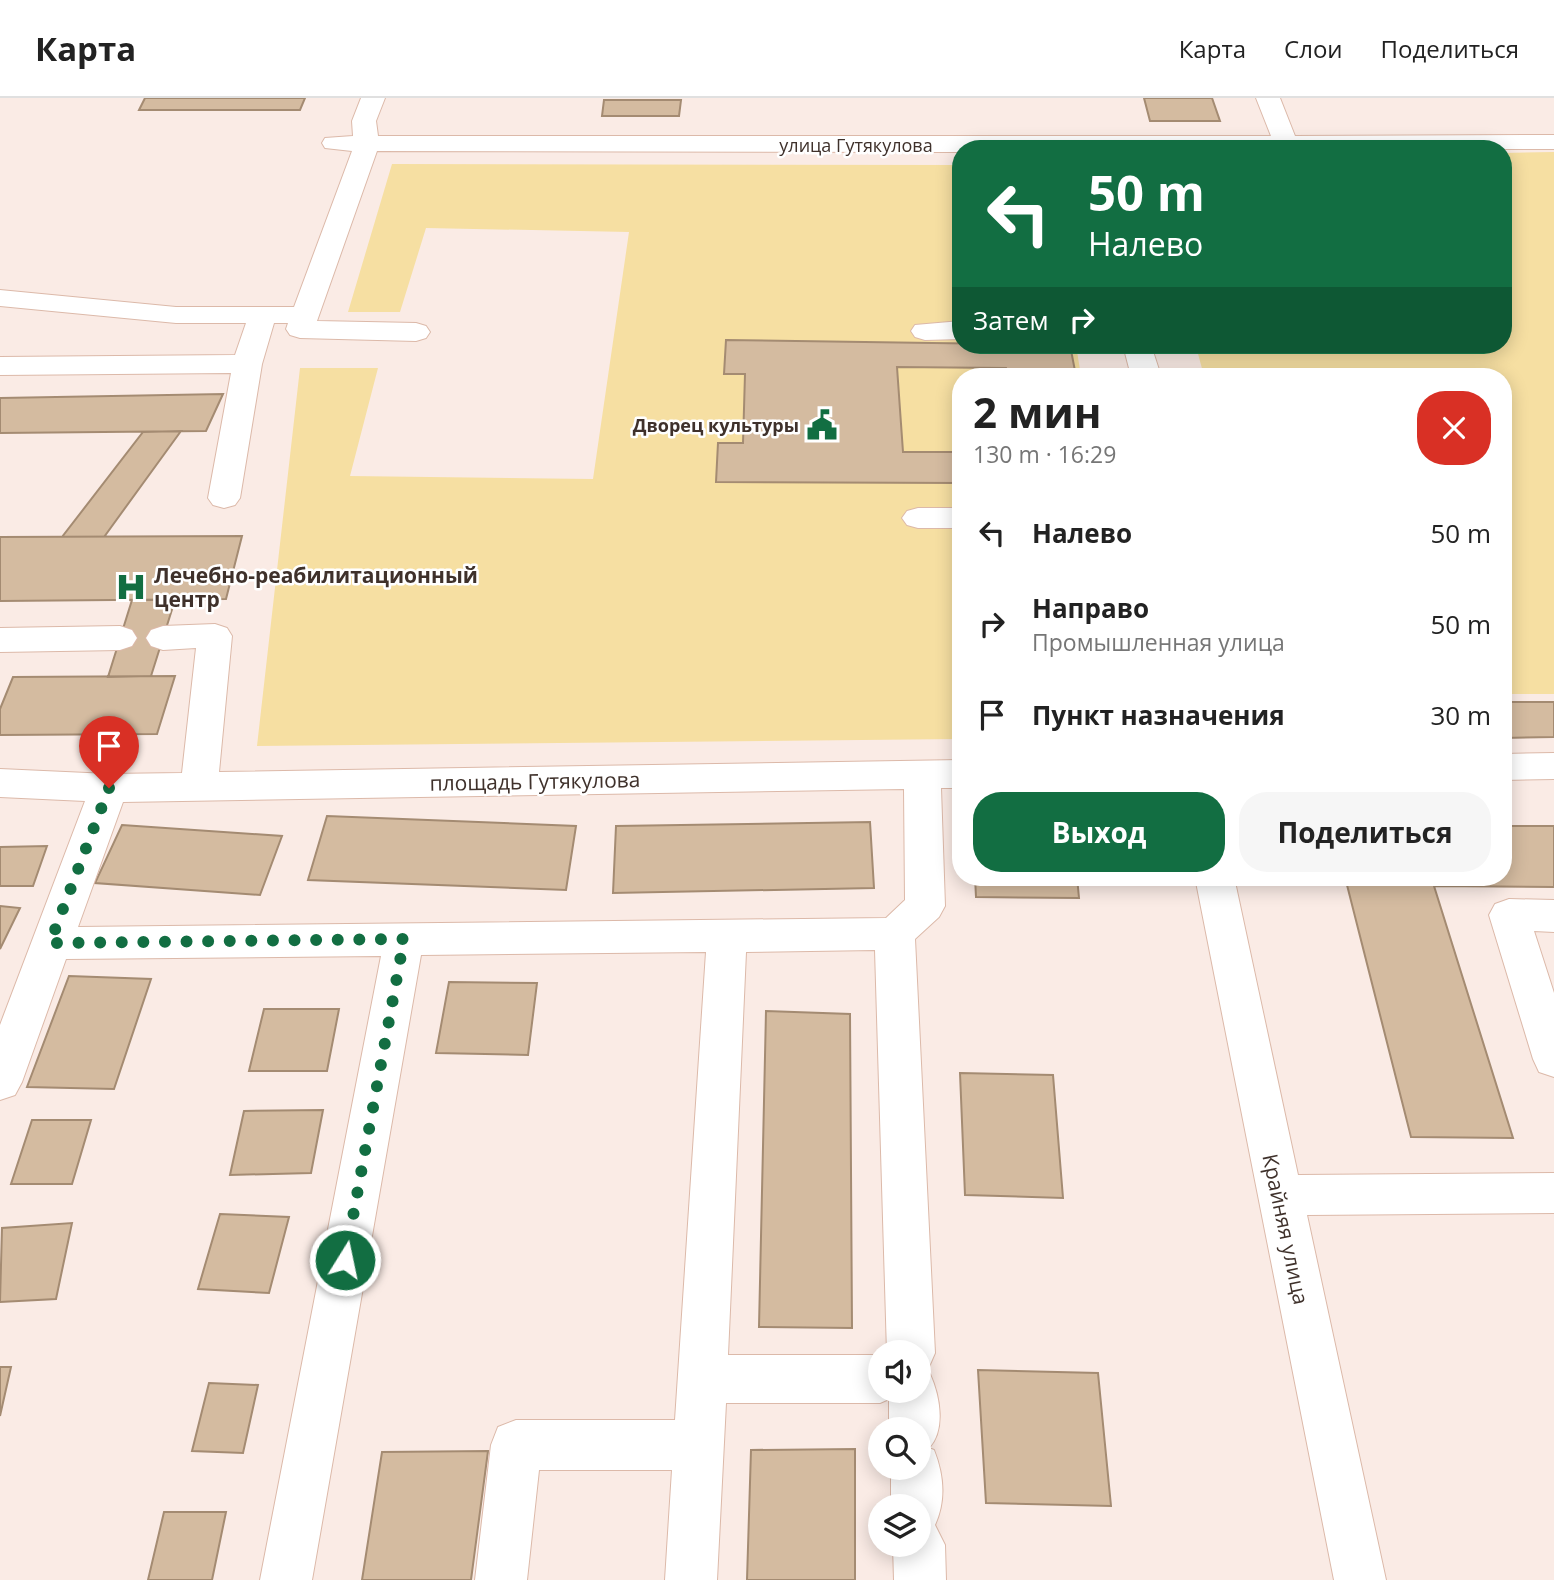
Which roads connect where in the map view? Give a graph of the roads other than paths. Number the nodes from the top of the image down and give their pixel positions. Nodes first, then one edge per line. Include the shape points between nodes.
1 (373, 98) edge
2 (1268, 98) edge
3 (1284, 140) edge
4 (1512, 142) edge
5 (1554, 142) edge
6 (334, 143) dead end
7 (367, 144) junction
8 (952, 146) edge
9 (0, 298) edge
10 (263, 315) junction
11 (306, 315) junction
12 (952, 330) edge
13 (925, 331) dead end
14 (416, 332) dead end
15 (247, 364) junction
16 (0, 366) edge
17 (224, 498) dead end
18 (952, 518) edge
19 (918, 519) dead end
20 (121, 638) dead end
21 (163, 638) dead end
22 (0, 640) edge
23 (1554, 766) edge
24 (1512, 767) edge
25 (922, 774) junction
26 (952, 774) edge
27 (0, 783) edge
28 (199, 787) junction
29 (109, 788) junction
30 (1216, 886) edge
31 (1554, 916) edge
32 (895, 934) junction
33 (727, 936) junction
34 (404, 939) junction
35 (50, 943) junction
36 (1554, 1059) edge
37 (0, 1082) edge
38 (1554, 1193) edge
39 (1279, 1195) junction
40 (911, 1340) edge
41 (703, 1379) junction
42 (868, 1379) edge
43 (699, 1445) junction
44 (919, 1557) edge
45 (286, 1580) edge
46 (500, 1580) edge
47 (691, 1580) edge
48 (920, 1580) edge
49 (1360, 1580) edge

1 - 7 street via 364,121
2 - 3 street
4 - 5 street, улица Гутякулова
6 - 7 street, улица Гутякулова
7 - 8 street, улица Гутякулова
7 - 11 street
9 - 10 street via 176,315
10 - 11 street
10 - 15 street
11 - 14 street via 300,329
12 - 13 street
15 - 16 street
15 - 17 street
18 - 19 street
20 - 22 street
21 - 28 street via 215,636
23 - 24 street
25 - 26 street, площадь Гутякулова
25 - 28 street, площадь Гутякулова
25 - 32 street via 925,906
27 - 29 street, площадь Гутякулова
28 - 29 street, площадь Гутякулова
29 - 35 street
30 - 39 street, Крайняя улица
31 - 36 street via 1509,915
32 - 33 street
32 - 40 street
33 - 34 street
33 - 41 street
34 - 35 street
34 - 45 street
35 - 37 street
38 - 39 street
39 - 49 street, Крайняя улица
41 - 42 street
41 - 43 street
43 - 46 street via 516,1445
43 - 47 street
44 - 48 street

